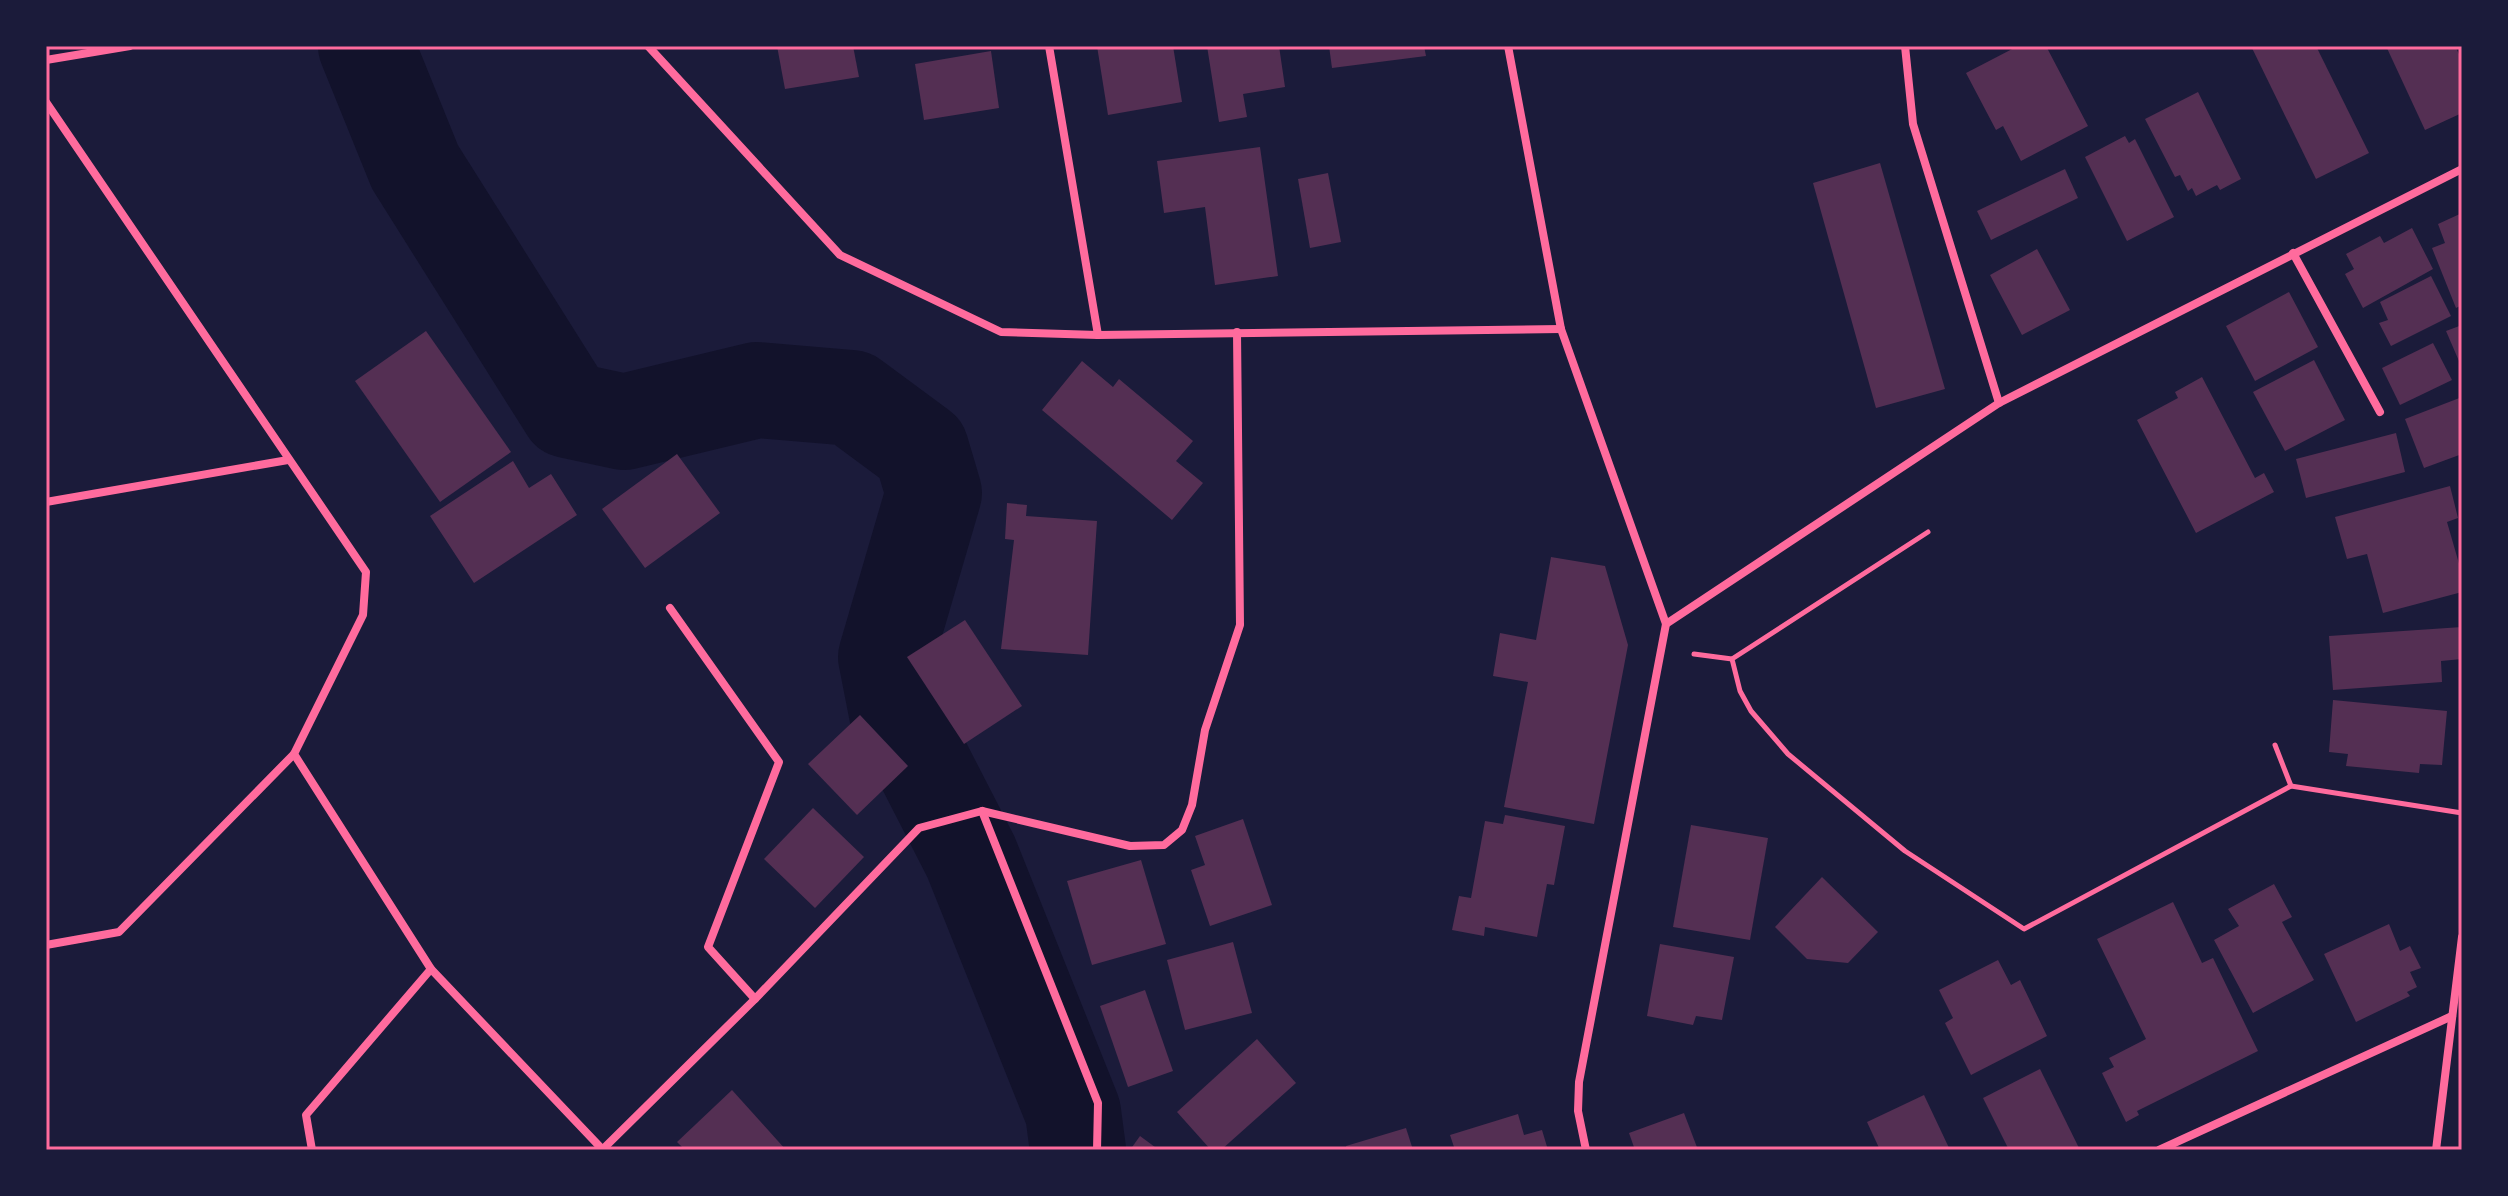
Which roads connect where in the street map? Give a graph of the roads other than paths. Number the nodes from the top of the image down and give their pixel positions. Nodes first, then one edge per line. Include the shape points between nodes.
1 (130, 46) edge
2 (648, 46) edge
3 (1049, 46) edge
4 (1508, 46) edge
5 (1905, 46) edge
6 (46, 60) edge
7 (46, 102) edge
8 (2462, 169) edge
9 (2293, 253) junction
10 (1561, 329) junction
11 (1237, 332) junction
12 (1098, 335) junction
13 (1999, 403) junction
14 (2380, 412) dead end
15 (288, 460) junction
16 (46, 502) edge
17 (670, 608) dead end
18 (1666, 624) junction
19 (294, 754) junction
20 (982, 811) junction
21 (2462, 937) edge
22 (46, 945) edge
23 (431, 969) junction
24 (755, 999) junction
25 (2452, 1016) junction
26 (603, 1149) edge
27 (312, 1150) edge
28 (1097, 1150) edge
29 (1586, 1150) edge
30 (2159, 1150) edge
31 (2436, 1150) edge

1 - 6 street
2 - 12 street via 840,255 1001,332
3 - 12 street
4 - 10 street
5 - 13 street via 1913,124
7 - 15 street
8 - 9 street
9 - 13 street
9 - 14 street
10 - 11 street
10 - 18 street
11 - 12 street
11 - 20 street via 1240,625 1205,730 1192,805 1182,830 1164,845 1130,846
13 - 18 street
15 - 16 street
15 - 19 street via 366,572 363,615
17 - 24 street via 779,762 708,947
18 - 29 street via 1579,1082
19 - 22 street via 119,932
19 - 23 street
20 - 24 street via 919,828
20 - 28 street via 1098,1103
21 - 25 street
23 - 26 street
23 - 27 street via 306,1115
24 - 26 street
25 - 30 street
25 - 31 street

